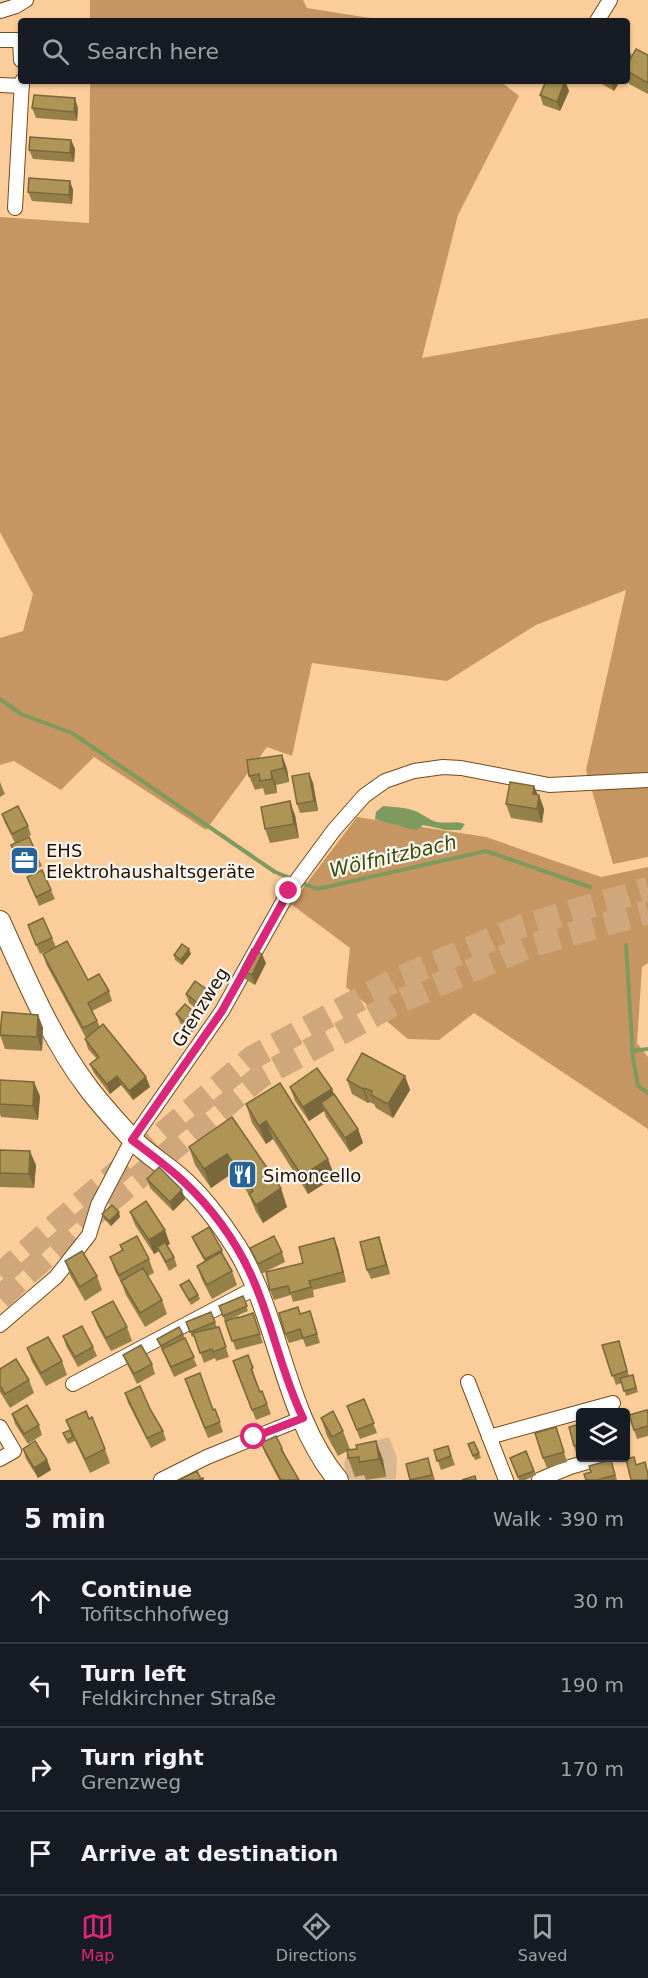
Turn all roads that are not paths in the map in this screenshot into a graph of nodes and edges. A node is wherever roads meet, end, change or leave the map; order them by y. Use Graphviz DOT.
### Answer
graph roads {
  1 [pos="26,0"];
  2 [pos="610,0"];
  3 [pos="0,11"];
  4 [pos="599,18"];
  5 [pos="0,40"];
  6 [pos="18,40"];
  7 [pos="18,84"];
  8 [pos="22,84"];
  9 [pos="0,86"];
  10 [pos="15,208"];
  11 [pos="648,780"];
  12 [pos="0,921"];
  13 [pos="132,1140"];
  14 [pos="256,1287"];
  15 [pos="0,1325"];
  16 [pos="468,1382"];
  17 [pos="73,1384"];
  18 [pos="613,1403"];
  19 [pos="303,1418"];
  20 [pos="0,1427"];
  21 [pos="489,1437"];
  22 [pos="0,1459"];
  23 [pos="587,1462"];
  24 [pos="161,1480"];
  25 [pos="338,1480"];
  26 [pos="506,1480"];
  27 [pos="539,1480"];
  1 -- 3 [label="street"];
  2 -- 4 [label="street"];
  5 -- 6 [label="street"];
  7 -- 9 [label="street"];
  8 -- 10 [label="street"];
  11 -- 13 [label="street, Grenzweg"];
  12 -- 13 [label="street"];
  13 -- 14 [label="street"];
  13 -- 15 [label="street, Grenzweg"];
  14 -- 17 [label="street"];
  14 -- 19 [label="street"];
  16 -- 21 [label="street"];
  18 -- 21 [label="street"];
  19 -- 24 [label="street"];
  19 -- 25 [label="street"];
  20 -- 22 [label="street"];
  21 -- 26 [label="street"];
  23 -- 27 [label="street"];
}
